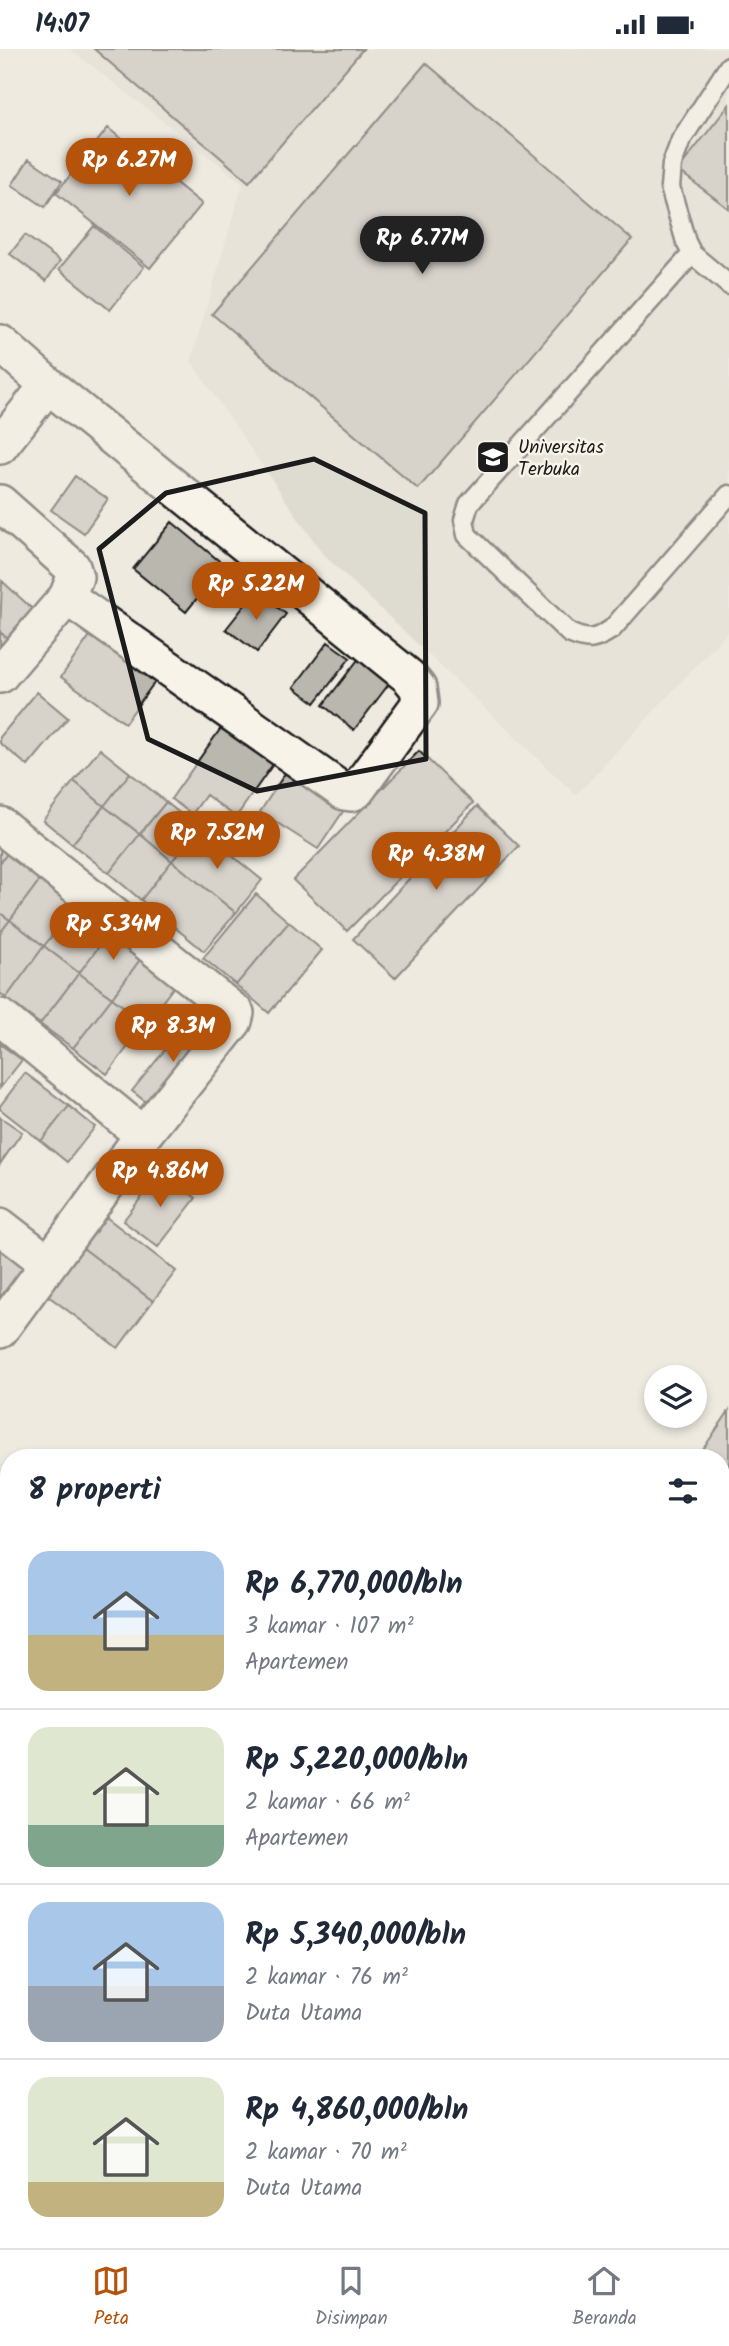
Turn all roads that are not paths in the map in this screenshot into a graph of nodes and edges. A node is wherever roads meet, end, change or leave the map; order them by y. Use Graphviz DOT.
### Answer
graph roads {
  1 [pos="729,66"];
  2 [pos="692,254"];
  3 [pos="729,285"];
  4 [pos="0,343"];
  5 [pos="48,385"];
  6 [pos="0,446"];
  7 [pos="729,495"];
  8 [pos="0,503"];
  9 [pos="67,597"];
  10 [pos="0,675"];
  11 [pos="0,825"];
  12 [pos="0,1017"];
  13 [pos="143,1135"];
  14 [pos="0,1226"];
  15 [pos="48,1263"];
  16 [pos="0,1330"];
  1 -- 2 [label="lane"];
  2 -- 3 [label="lane"];
  2 -- 7 [label="lane"];
  4 -- 5 [label="street"];
  5 -- 6 [label="street"];
  5 -- 9 [label="street"];
  8 -- 9 [label="street"];
  9 -- 10 [label="street"];
  11 -- 13 [label="street"];
  12 -- 13 [label="street"];
  13 -- 15 [label="street"];
  14 -- 15 [label="street"];
  15 -- 16 [label="street"];
}
